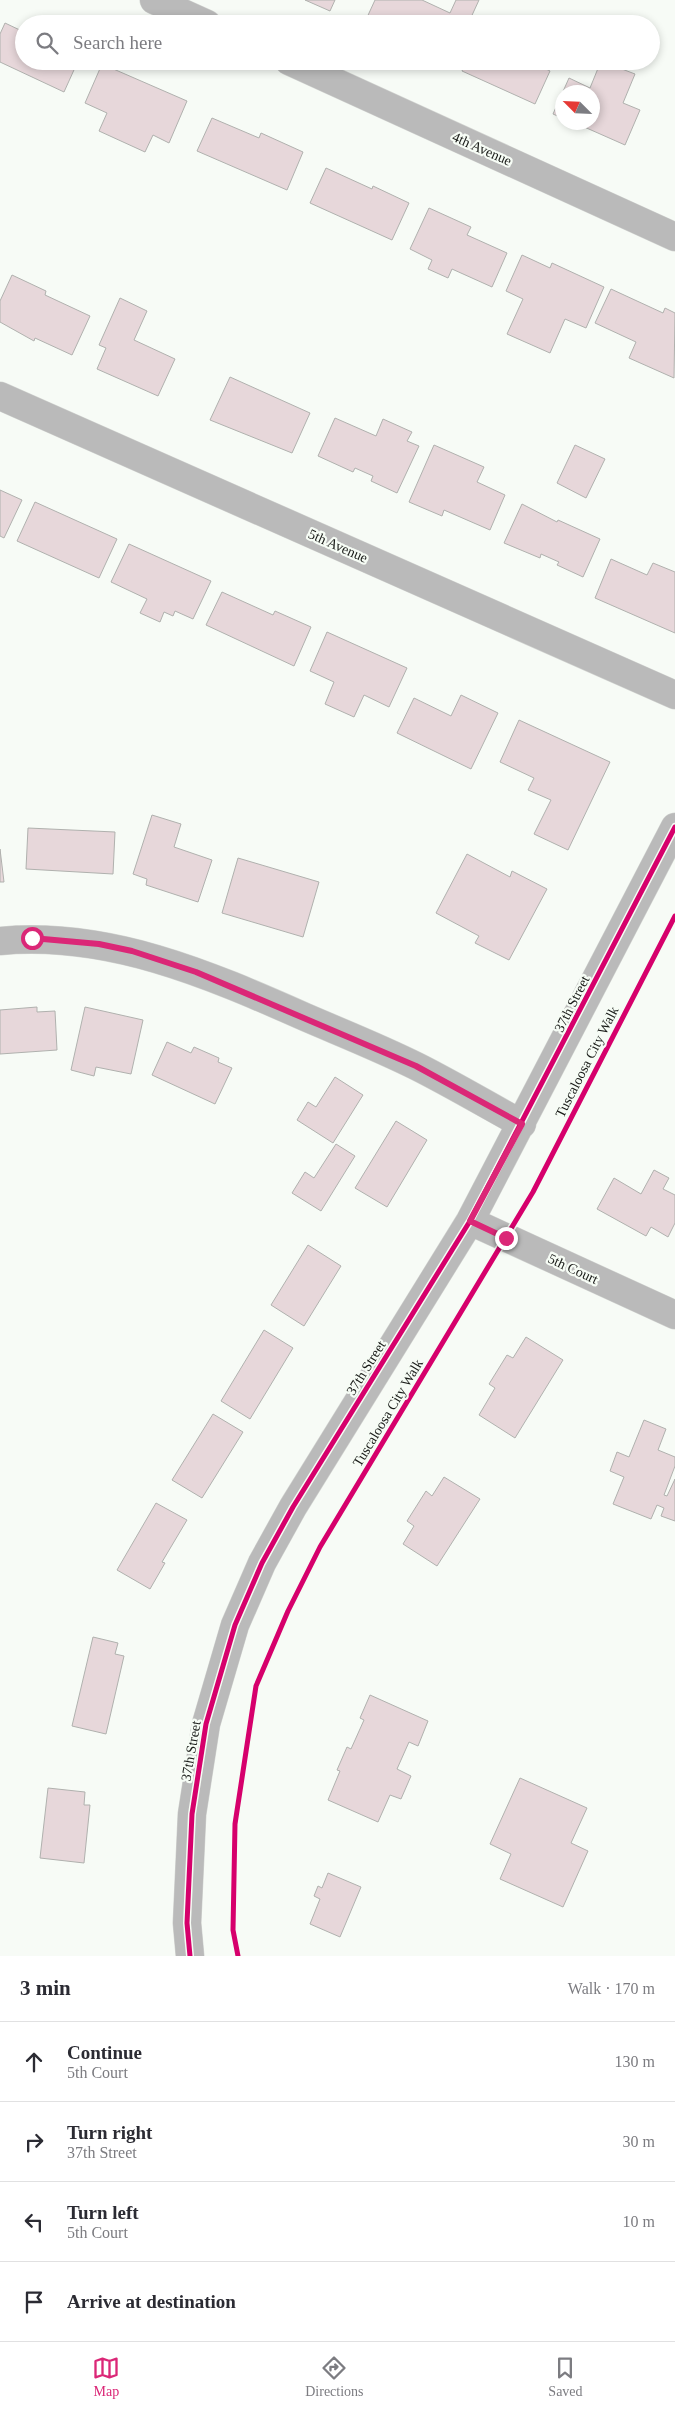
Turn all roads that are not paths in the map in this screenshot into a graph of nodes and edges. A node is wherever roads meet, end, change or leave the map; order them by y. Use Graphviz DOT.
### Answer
graph roads {
  1 [pos="154,0"];
  2 [pos="186,15"];
  3 [pos="309,70"];
  4 [pos="675,237"];
  5 [pos="0,396"];
  6 [pos="675,695"];
  7 [pos="675,827"];
  8 [pos="0,940"];
  9 [pos="522,1124"];
  10 [pos="470,1221"];
  11 [pos="675,1315"];
  12 [pos="190,1956"];
  1 -- 2 [label="street"];
  3 -- 4 [label="street, 4th Avenue"];
  5 -- 6 [label="street, 5th Avenue"];
  7 -- 9 [label="street, 37th Street"];
  8 -- 9 [label="street"];
  9 -- 10 [label="street, 37th Street"];
  10 -- 11 [label="street, 5th Court"];
  10 -- 12 [label="street, 37th Street"];
}
